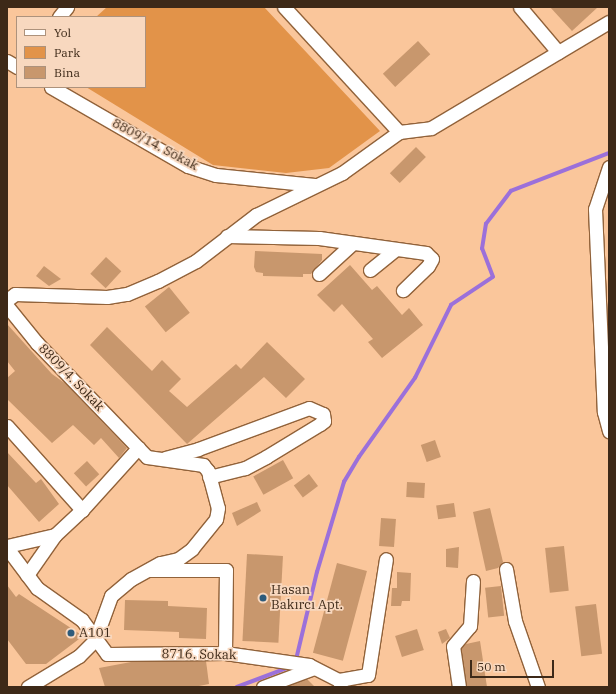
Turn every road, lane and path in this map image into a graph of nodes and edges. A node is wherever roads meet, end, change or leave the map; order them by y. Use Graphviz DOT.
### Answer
graph roads {
  1 [pos="67,7"];
  2 [pos="284,7"];
  3 [pos="520,7"];
  4 [pos="60,16"];
  5 [pos="609,22"];
  6 [pos="558,52"];
  7 [pos="7,61"];
  8 [pos="16,66"];
  9 [pos="53,88"];
  10 [pos="399,132"];
  11 [pos="609,167"];
  12 [pos="314,185"];
  13 [pos="227,236"];
  14 [pos="353,243"];
  15 [pos="396,249"];
  16 [pos="370,270"];
  17 [pos="319,274"];
  18 [pos="403,290"];
  19 [pos="7,300"];
  20 [pos="7,306"];
  21 [pos="7,426"];
  22 [pos="609,431"];
  23 [pos="138,448"];
  24 [pos="158,460"];
  25 [pos="209,477"];
  26 [pos="82,510"];
  27 [pos="55,535"];
  28 [pos="7,547"];
  29 [pos="386,559"];
  30 [pos="506,569"];
  31 [pos="146,570"];
  32 [pos="27,575"];
  33 [pos="473,580"];
  34 [pos="95,640"];
  35 [pos="225,653"];
  36 [pos="312,666"];
  37 [pos="340,683"];
  38 [pos="28,687"];
  39 [pos="262,687"];
  40 [pos="459,687"];
  41 [pos="538,687"];
  1 -- 4 [label="street"];
  2 -- 10 [label="street"];
  3 -- 6 [label="street"];
  5 -- 6 [label="street"];
  6 -- 10 [label="street"];
  7 -- 8 [label="street"];
  9 -- 12 [label="street, 8809/14. Sokak"];
  10 -- 12 [label="street"];
  11 -- 22 [label="street"];
  12 -- 13 [label="street"];
  13 -- 14 [label="street"];
  13 -- 19 [label="street"];
  14 -- 15 [label="street"];
  14 -- 17 [label="street"];
  15 -- 16 [label="street"];
  15 -- 18 [label="street"];
  20 -- 23 [label="street, 8809/4. Sokak"];
  21 -- 26 [label="street"];
  23 -- 24 [label="street, 8809/4. Sokak"];
  23 -- 26 [label="street"];
  24 -- 25 [label="street"];
  24 -- 25 [label="street"];
  25 -- 31 [label="street"];
  26 -- 27 [label="street"];
  27 -- 28 [label="street"];
  27 -- 32 [label="street"];
  28 -- 32 [label="street, 8716. Sokak"];
  29 -- 37 [label="street"];
  30 -- 41 [label="street"];
  31 -- 34 [label="street"];
  31 -- 35 [label="street"];
  32 -- 34 [label="street, 8716. Sokak"];
  33 -- 40 [label="street"];
  34 -- 35 [label="street, 8716. Sokak"];
  34 -- 38 [label="street"];
  35 -- 36 [label="street, 8716. Sokak"];
  36 -- 37 [label="street, 8716. Sokak"];
  36 -- 39 [label="street"];
}
